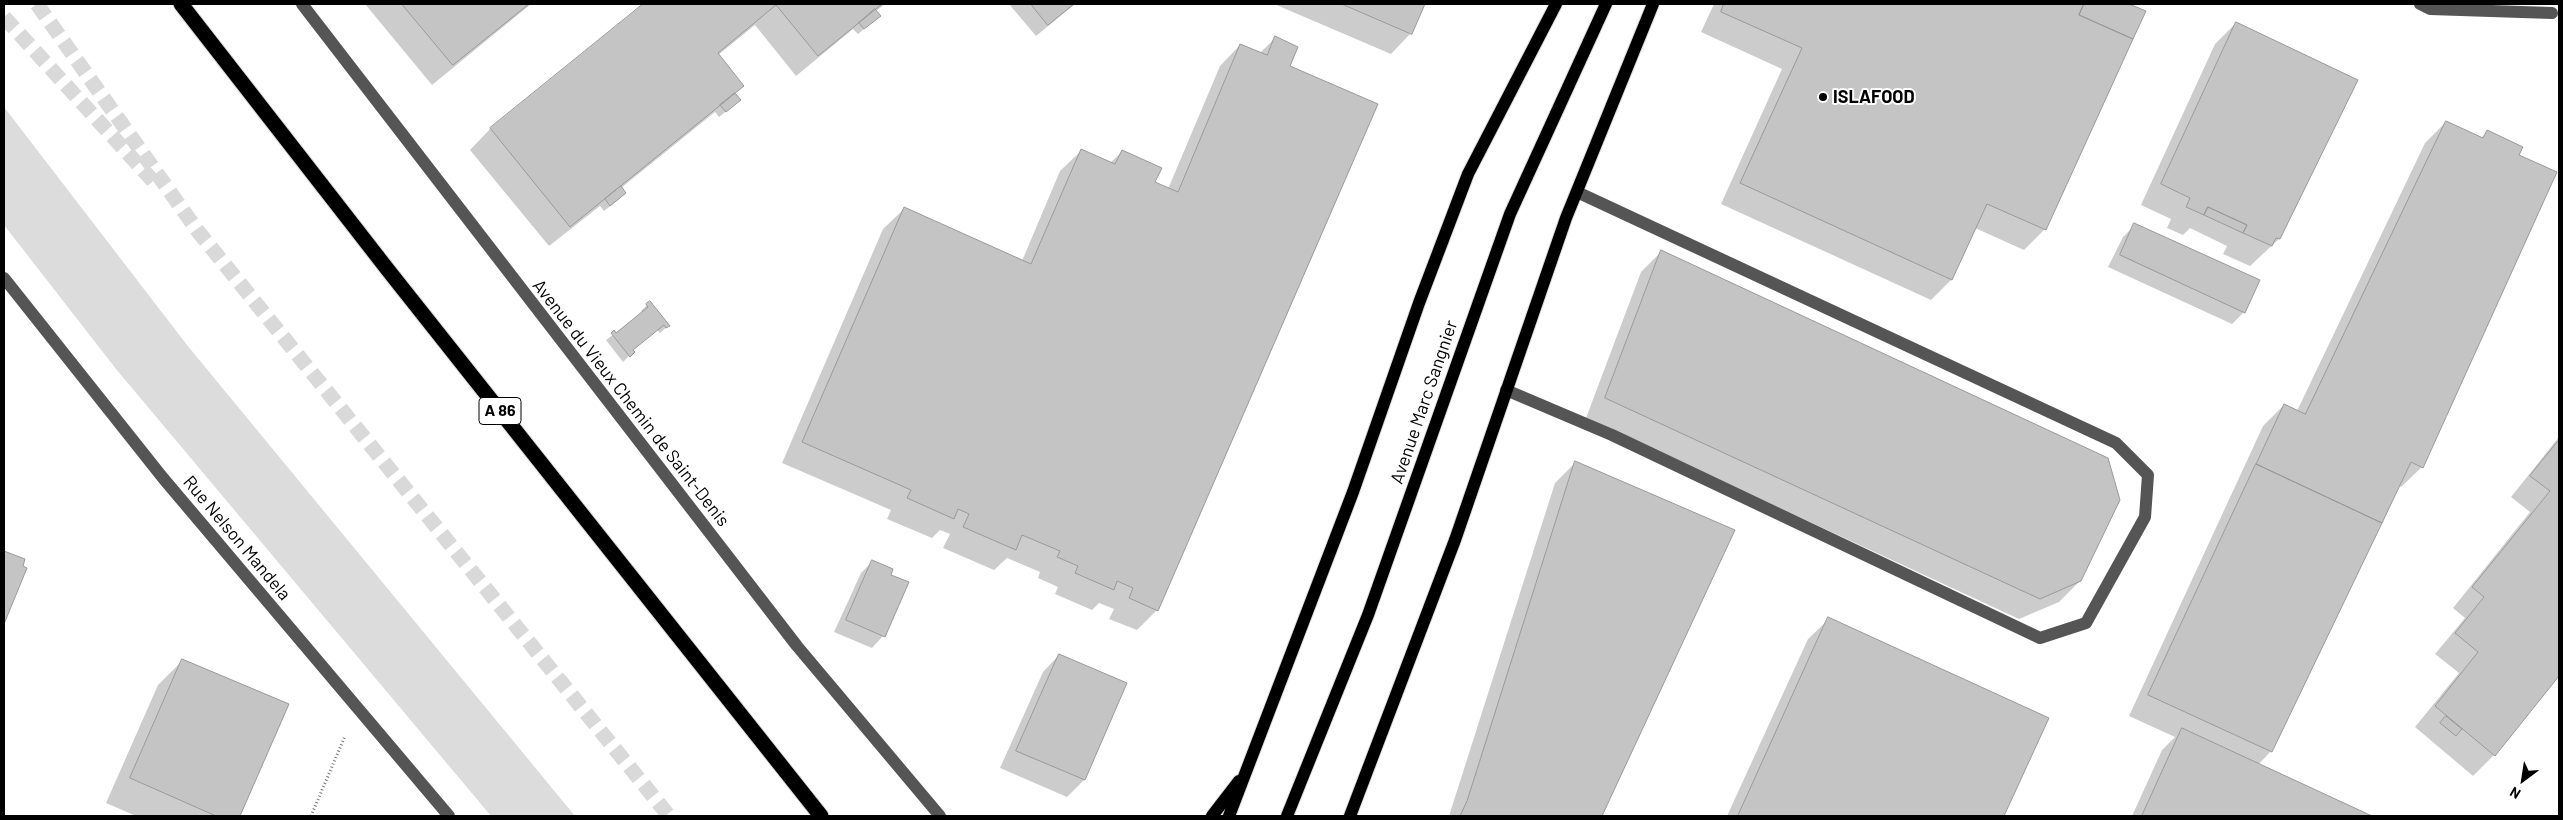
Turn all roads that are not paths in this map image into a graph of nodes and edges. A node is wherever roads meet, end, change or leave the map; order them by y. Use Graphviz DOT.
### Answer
graph roads {
  1 [pos="180,4"];
  2 [pos="302,4"];
  3 [pos="1556,4"];
  4 [pos="1606,4"];
  5 [pos="1653,4"];
  6 [pos="2420,4"];
  7 [pos="2552,13"];
  8 [pos="1577,192"];
  9 [pos="4,278"];
  10 [pos="1506,390"];
  11 [pos="1250,767"];
  12 [pos="1352,813"];
  13 [pos="449,816"];
  14 [pos="822,816"];
  15 [pos="940,816"];
  16 [pos="1212,816"];
  17 [pos="1229,816"];
  18 [pos="1287,816"];
  1 -- 14 [label="highway, A 86"];
  2 -- 15 [label="street, Avenue du Vieux Chemin de Saint-Denis"];
  3 -- 11 [label="main road"];
  4 -- 18 [label="main road, Avenue Marc Sangnier"];
  5 -- 8 [label="main road"];
  6 -- 7 [label="street"];
  8 -- 10 [label="main road"];
  8 -- 10 [label="street"];
  9 -- 13 [label="street, Rue Nelson Mandela"];
  10 -- 12 [label="main road"];
  11 -- 16 [label="main road"];
  11 -- 17 [label="main road"];
}
